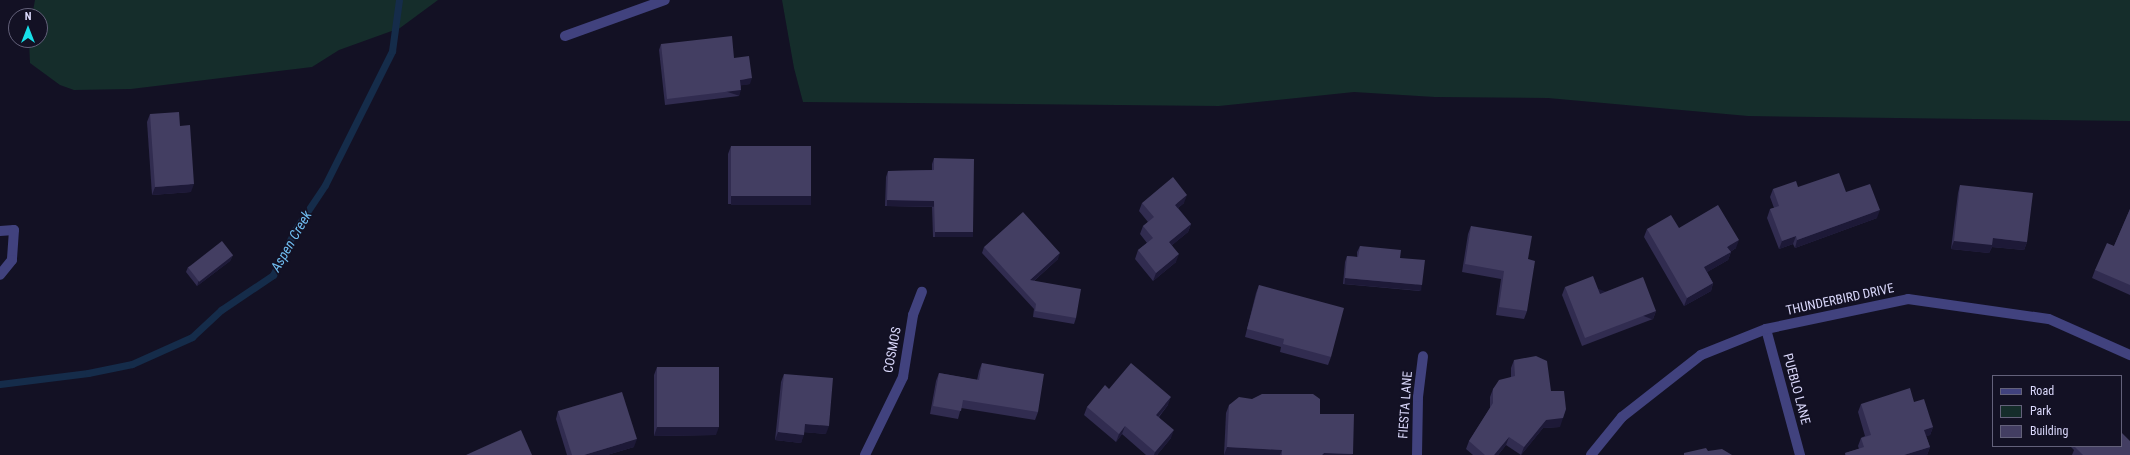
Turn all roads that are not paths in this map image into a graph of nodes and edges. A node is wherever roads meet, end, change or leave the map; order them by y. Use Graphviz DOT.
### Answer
graph roads {
  1 [pos="664,0"];
  2 [pos="565,36"];
  3 [pos="0,231"];
  4 [pos="0,276"];
  5 [pos="922,292"];
  6 [pos="1766,329"];
  7 [pos="2130,355"];
  8 [pos="1423,356"];
  9 [pos="865,455"];
  10 [pos="1417,455"];
  11 [pos="1591,455"];
  12 [pos="1800,455"];
  1 -- 2 [label="street"];
  3 -- 4 [label="street"];
  5 -- 9 [label="street, COSMOS"];
  6 -- 7 [label="street, THUNDERBIRD DRIVE"];
  6 -- 11 [label="street, THUNDERBIRD DRIVE"];
  6 -- 12 [label="street, PUEBLO LANE"];
  8 -- 10 [label="street, FIESTA LANE"];
}
